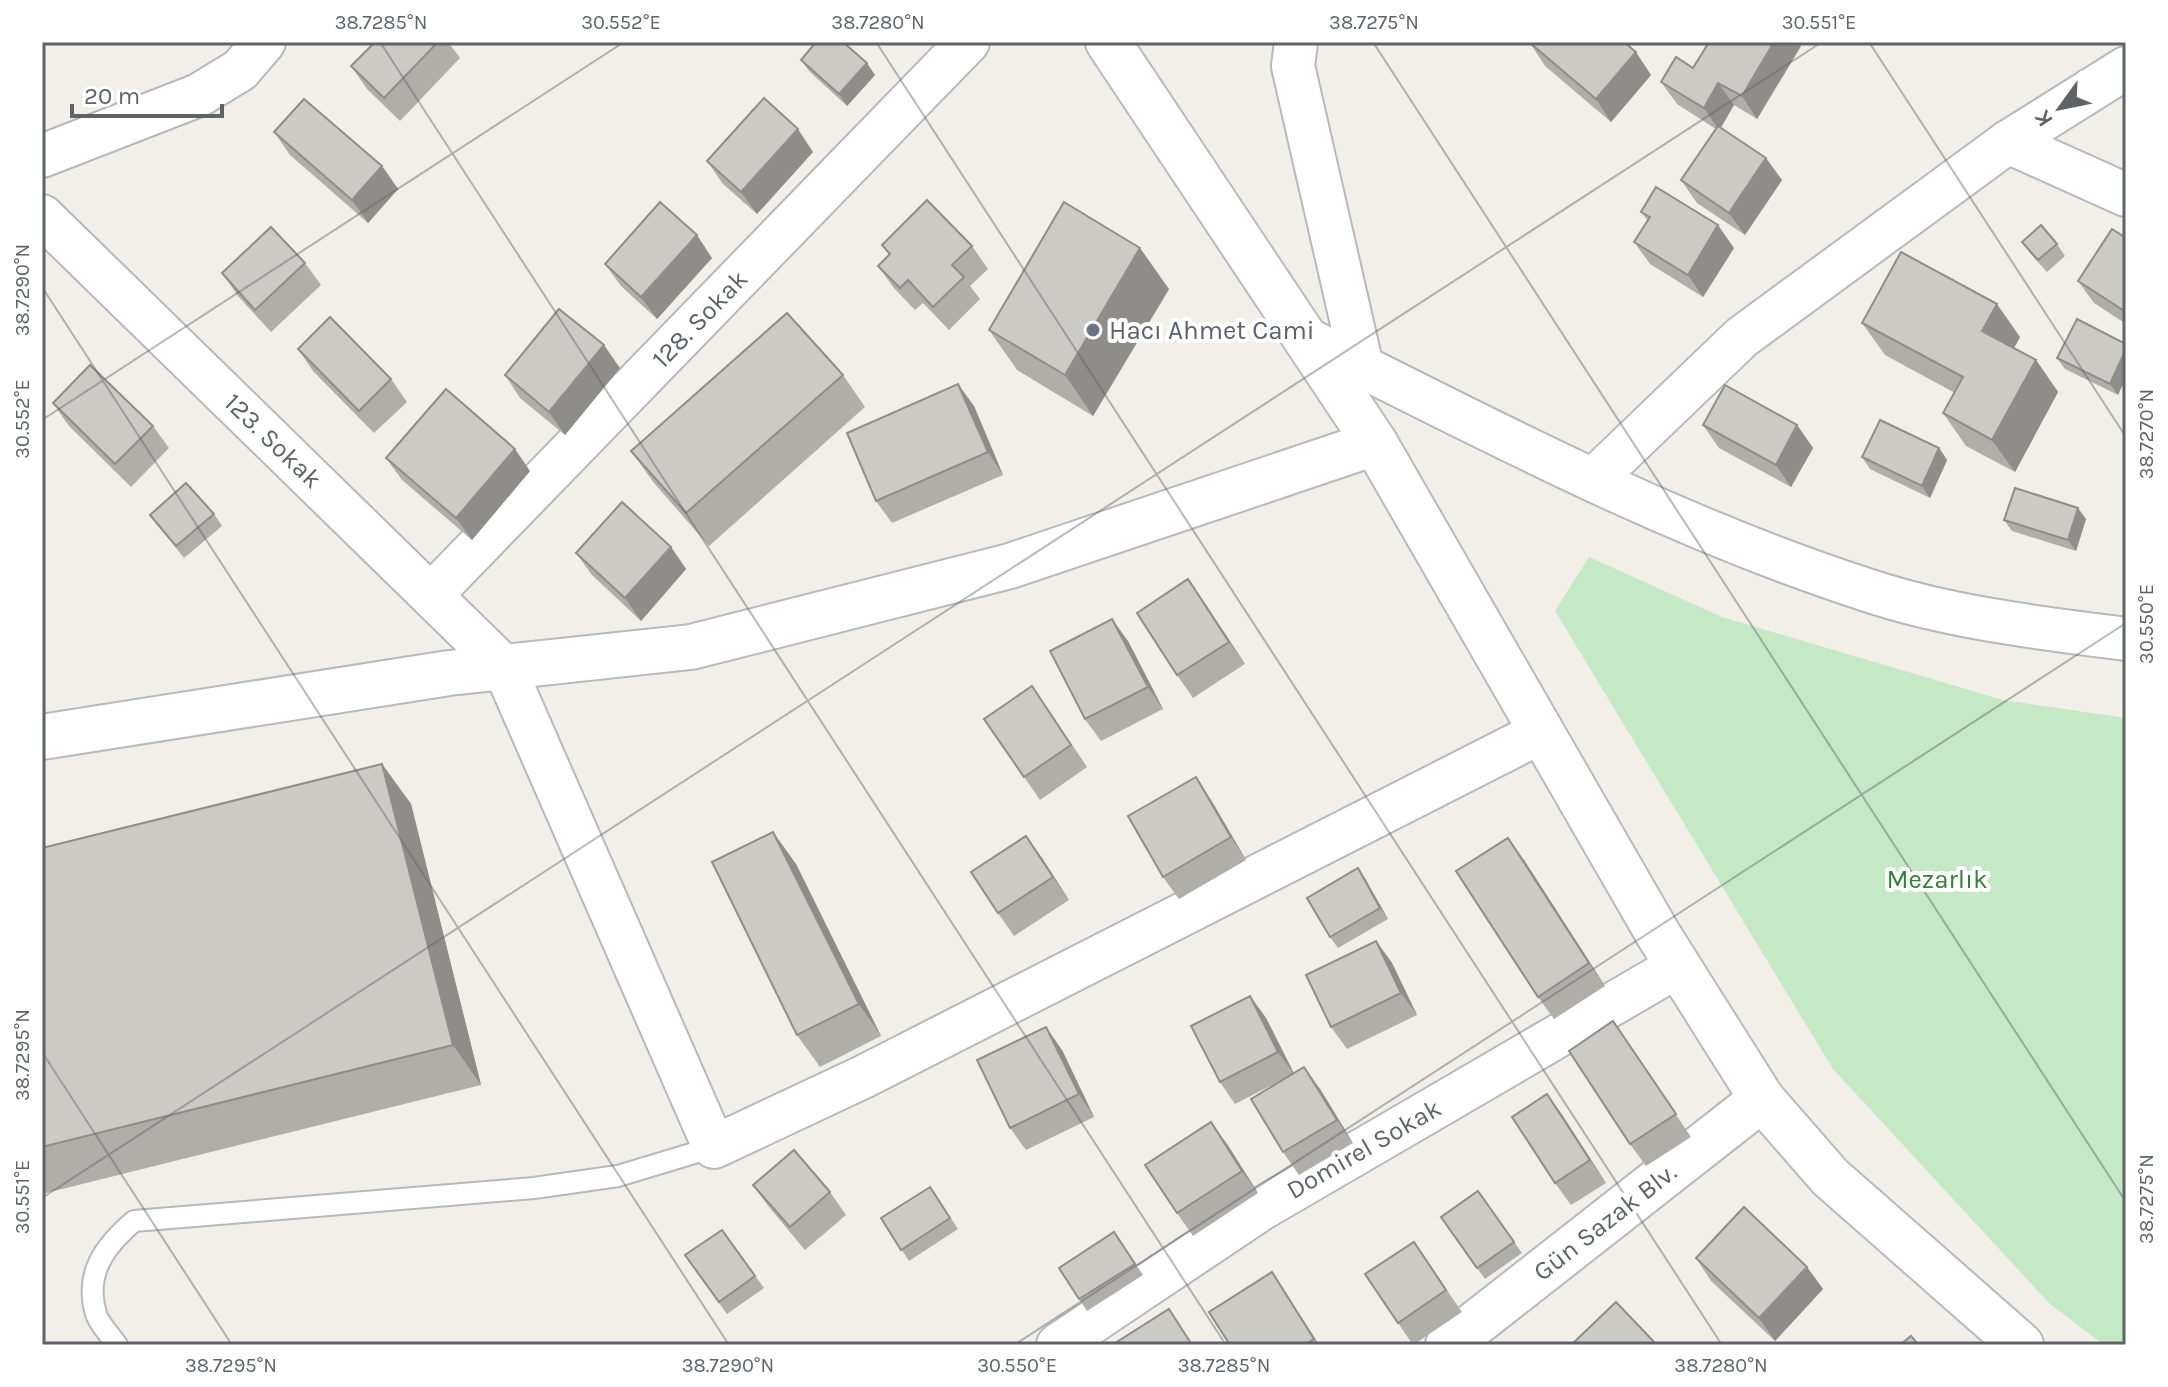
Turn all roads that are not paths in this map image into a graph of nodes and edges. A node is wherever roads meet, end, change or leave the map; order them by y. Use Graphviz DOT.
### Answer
graph roads {
  1 [pos="264,42"];
  2 [pos="968,42"];
  3 [pos="1108,42"];
  4 [pos="1296,42"];
  5 [pos="2126,68"];
  6 [pos="2008,142"];
  7 [pos="42,156"];
  8 [pos="2126,195"];
  9 [pos="42,216"];
  10 [pos="1307,339"];
  11 [pos="1362,367"];
  12 [pos="1375,443"];
  13 [pos="1593,480"];
  14 [pos="431,595"];
  15 [pos="2126,639"];
  16 [pos="504,667"];
  17 [pos="1539,733"];
  18 [pos="42,737"];
  19 [pos="1678,966"];
  20 [pos="1762,1099"];
  21 [pos="714,1147"];
  22 [pos="117,1345"];
  23 [pos="1058,1345"];
  24 [pos="1448,1345"];
  25 [pos="2021,1345"];
  1 -- 7 [label="street"];
  2 -- 14 [label="street, 128. Sokak"];
  3 -- 10 [label="main road"];
  4 -- 11 [label="street"];
  5 -- 6 [label="street"];
  6 -- 8 [label="street"];
  6 -- 13 [label="street"];
  9 -- 14 [label="street, 123. Sokak"];
  10 -- 11 [label="street"];
  10 -- 12 [label="main road"];
  11 -- 13 [label="street"];
  12 -- 16 [label="main road"];
  12 -- 17 [label="main road"];
  13 -- 15 [label="street"];
  14 -- 16 [label="street, 123. Sokak"];
  16 -- 18 [label="main road"];
  16 -- 21 [label="street"];
  17 -- 19 [label="main road"];
  17 -- 21 [label="street"];
  19 -- 20 [label="main road"];
  19 -- 23 [label="street, Domirel Sokak"];
  20 -- 24 [label="main road, Gün Sazak Blv."];
  20 -- 25 [label="main road"];
  21 -- 22 [label="lane"];
}
